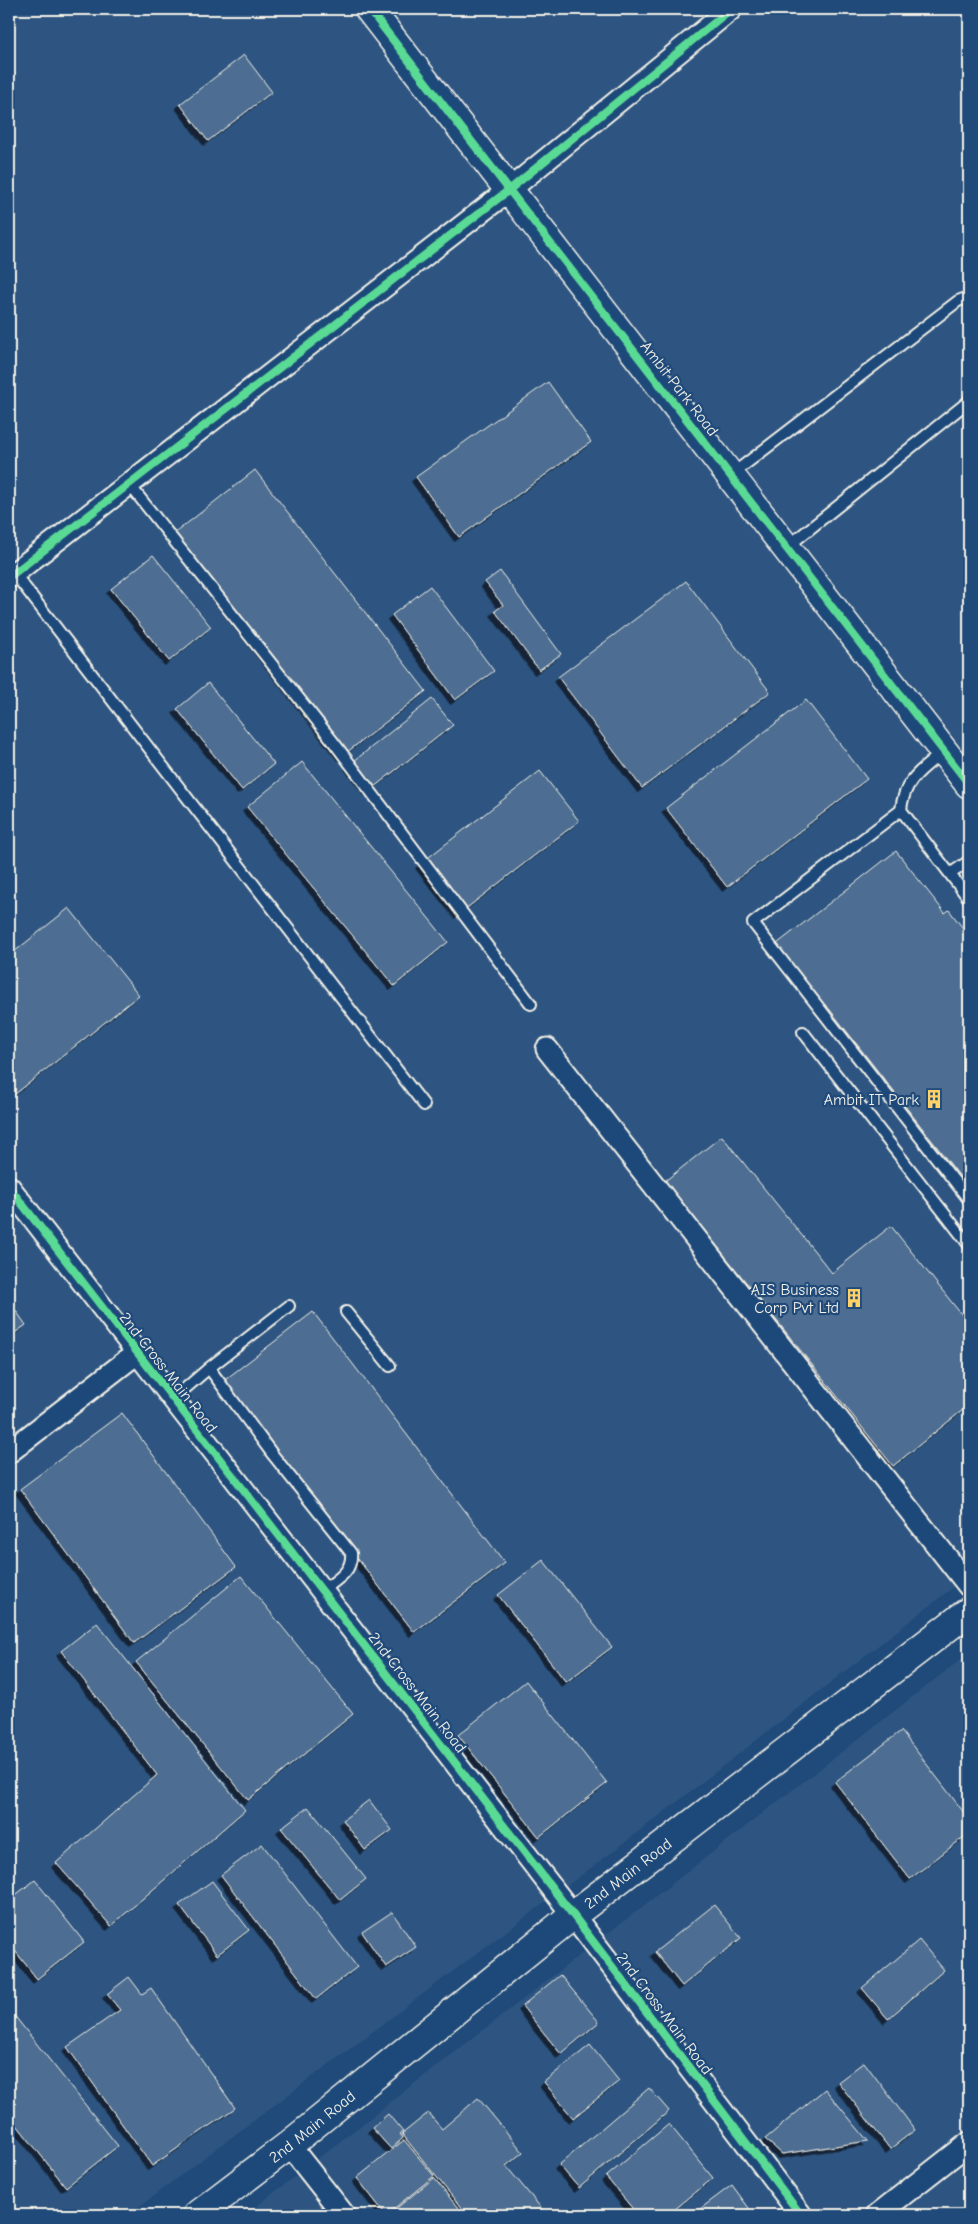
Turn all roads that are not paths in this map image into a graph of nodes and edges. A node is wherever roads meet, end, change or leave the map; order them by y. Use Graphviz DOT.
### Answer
graph roads {
  1 [pos="369,9"];
  2 [pos="731,9"];
  3 [pos="509,190"];
  4 [pos="969,300"];
  5 [pos="969,401"];
  6 [pos="731,476"];
  7 [pos="130,484"];
  8 [pos="786,548"];
  9 [pos="11,575"];
  10 [pos="944,751"];
  11 [pos="969,784"];
  12 [pos="901,810"];
  13 [pos="969,861"];
  14 [pos="950,874"];
  15 [pos="965,884"];
  16 [pos="969,899"];
  17 [pos="531,1004"];
  18 [pos="803,1032"];
  19 [pos="546,1049"];
  20 [pos="424,1105"];
  21 [pos="9,1188"];
  22 [pos="969,1200"];
  23 [pos="969,1245"];
  24 [pos="289,1306"];
  25 [pos="346,1312"];
  26 [pos="137,1353"];
  27 [pos="390,1366"];
  28 [pos="209,1368"];
  29 [pos="173,1399"];
  30 [pos="9,1452"];
  31 [pos="969,1586"];
  32 [pos="322,1591"];
  33 [pos="969,1612"];
  34 [pos="573,1915"];
  35 [pos="969,2144"];
  36 [pos="289,2145"];
  37 [pos="197,2215"];
  38 [pos="344,2215"];
  39 [pos="801,2215"];
  40 [pos="877,2215"];
  1 -- 3 [label="street, Ambit Park Road"];
  2 -- 3 [label="street"];
  3 -- 6 [label="street, Ambit Park Road"];
  3 -- 7 [label="street"];
  4 -- 6 [label="lane"];
  5 -- 8 [label="lane"];
  6 -- 8 [label="street, Ambit Park Road"];
  7 -- 9 [label="street"];
  7 -- 17 [label="lane"];
  8 -- 10 [label="street, Ambit Park Road"];
  9 -- 20 [label="lane"];
  10 -- 11 [label="street, Ambit Park Road"];
  10 -- 12 [label="lane"];
  12 -- 14 [label="lane"];
  12 -- 22 [label="lane"];
  13 -- 14 [label="lane"];
  14 -- 15 [label="lane"];
  15 -- 16 [label="lane"];
  18 -- 23 [label="lane"];
  19 -- 31 [label="street"];
  21 -- 26 [label="street, 2nd Cross Main Road"];
  24 -- 28 [label="lane"];
  25 -- 27 [label="lane"];
  26 -- 29 [label="street, 2nd Cross Main Road"];
  26 -- 30 [label="street"];
  28 -- 29 [label="lane"];
  28 -- 32 [label="lane"];
  29 -- 32 [label="street, 2nd Cross Main Road"];
  32 -- 34 [label="street, 2nd Cross Main Road"];
  33 -- 34 [label="street, 2nd Main Road"];
  34 -- 36 [label="street, 2nd Main Road"];
  34 -- 39 [label="street, 2nd Cross Main Road"];
  35 -- 40 [label="street"];
  36 -- 37 [label="street, 2nd Main Road"];
  36 -- 38 [label="street"];
}
